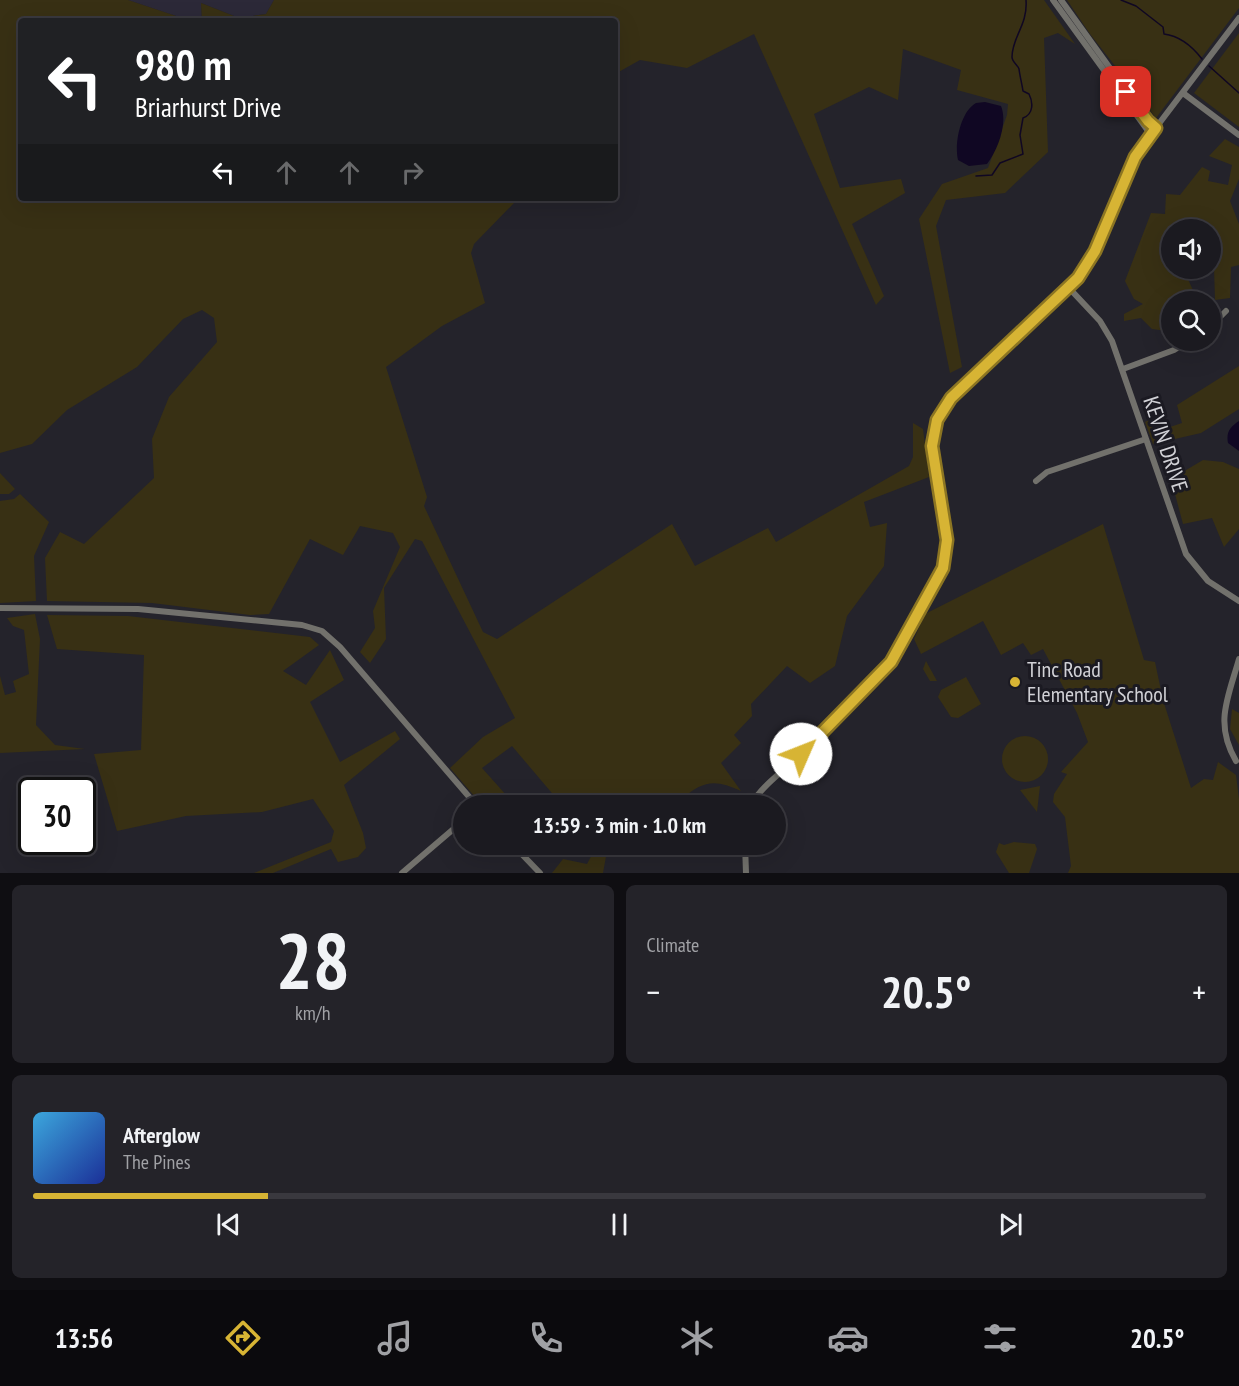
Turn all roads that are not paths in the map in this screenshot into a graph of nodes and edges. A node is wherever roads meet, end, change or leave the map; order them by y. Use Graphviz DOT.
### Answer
graph roads {
  1 [pos="1053,0"];
  2 [pos="1060,0"];
  3 [pos="1239,18"];
  4 [pos="1183,93"];
  5 [pos="1156,128"];
  6 [pos="1151,135"];
  7 [pos="1239,135"];
  8 [pos="1069,288"];
  9 [pos="1226,311"];
  10 [pos="1221,316"];
  11 [pos="1171,351"];
  12 [pos="1123,369"];
  13 [pos="1146,439"];
  14 [pos="1036,481"];
  15 [pos="1239,601"];
  16 [pos="0,608"];
  17 [pos="1239,659"];
  18 [pos="1236,761"];
  19 [pos="468,795"];
  20 [pos="761,795"];
  21 [pos="453,829"];
  22 [pos="523,855"];
  23 [pos="745,855"];
  24 [pos="402,873"];
  25 [pos="540,873"];
  26 [pos="746,873"];
  1 -- 6 [label="street"];
  2 -- 5 [label="street"];
  3 -- 4 [label="street"];
  4 -- 5 [label="street"];
  4 -- 7 [label="street"];
  5 -- 6 [label="street"];
  6 -- 8 [label="street"];
  8 -- 12 [label="street, KEVIN DRIVE"];
  8 -- 20 [label="street"];
  9 -- 10 [label="street"];
  11 -- 12 [label="street"];
  12 -- 13 [label="street, KEVIN DRIVE"];
  13 -- 14 [label="street"];
  13 -- 15 [label="street, KEVIN DRIVE"];
  16 -- 19 [label="street"];
  17 -- 18 [label="street"];
  21 -- 24 [label="street"];
  22 -- 25 [label="street"];
  23 -- 26 [label="street"];
}
